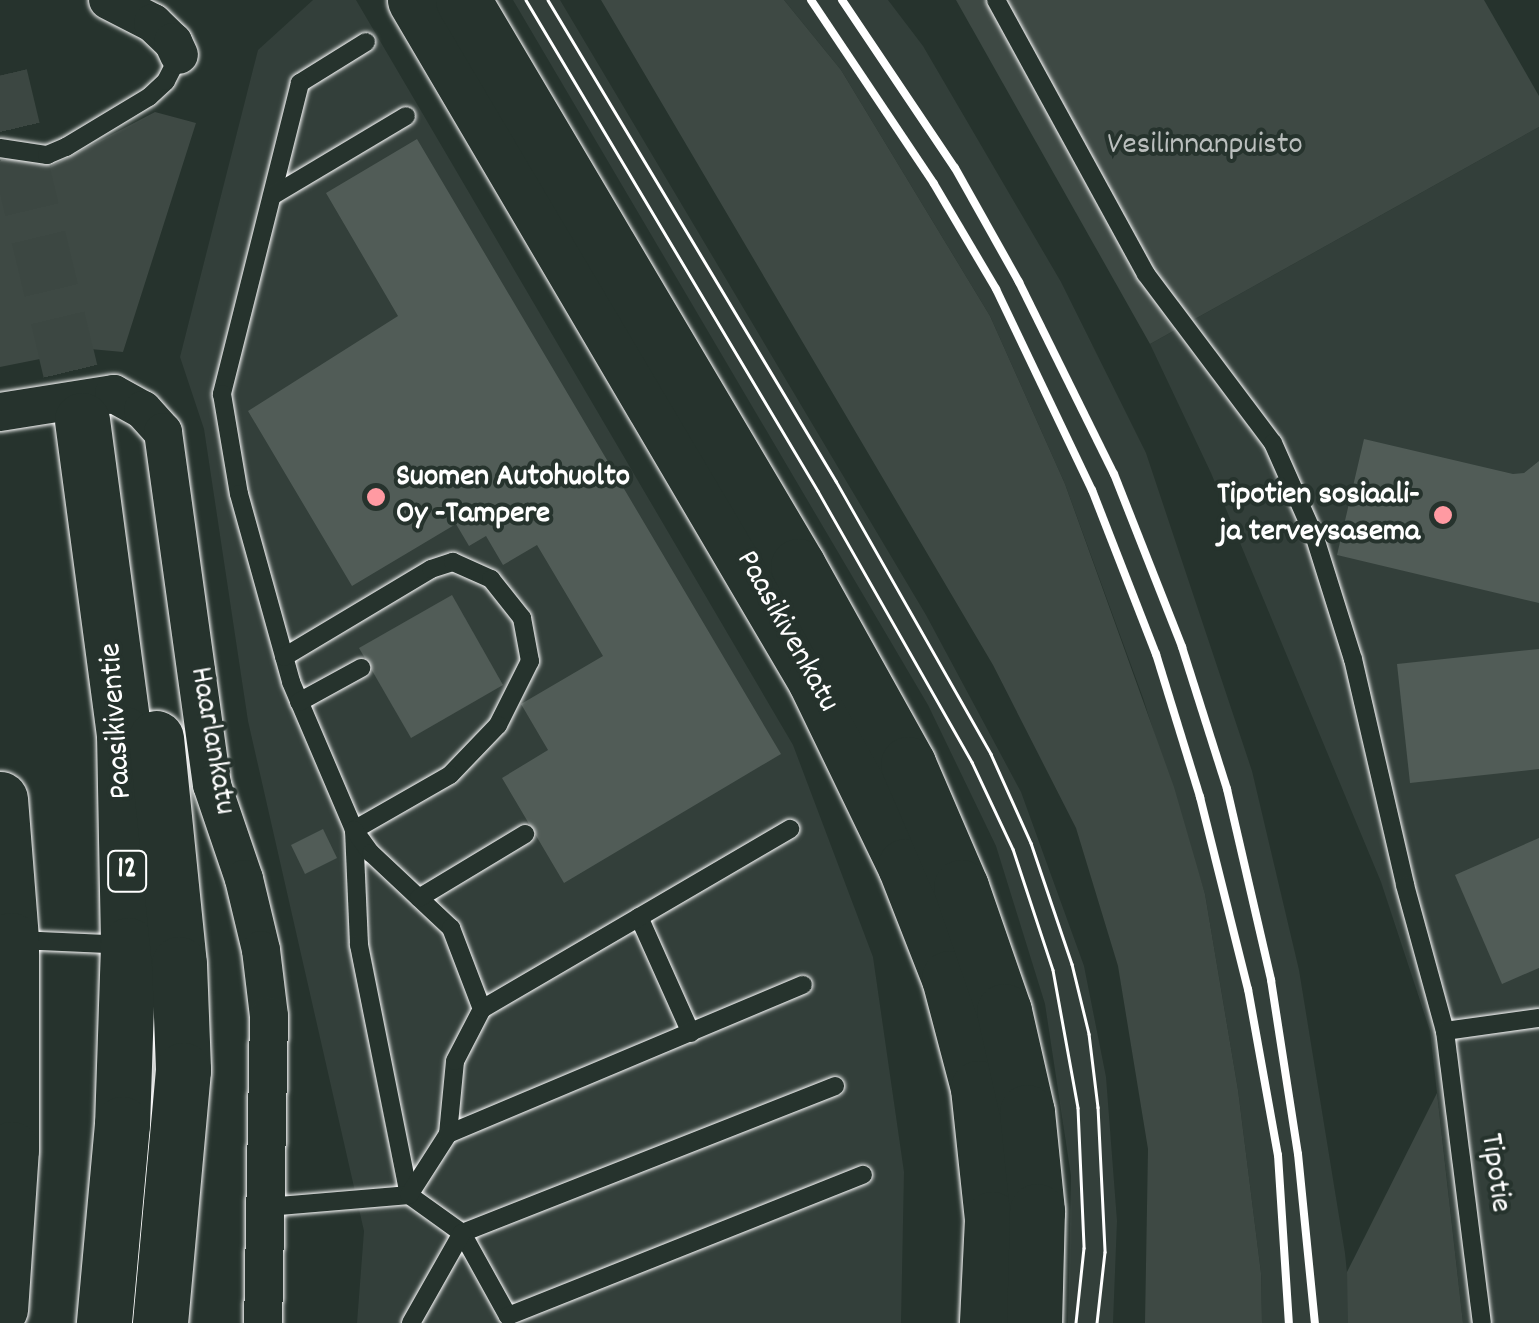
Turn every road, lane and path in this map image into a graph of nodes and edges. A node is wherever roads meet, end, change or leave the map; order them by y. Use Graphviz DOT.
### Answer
graph roads {
  1 [pos="108,0"];
  2 [pos="415,0"];
  3 [pos="462,0"];
  4 [pos="996,0"];
  5 [pos="366,42"];
  6 [pos="179,55"];
  7 [pos="406,116"];
  8 [pos="0,148"];
  9 [pos="272,196"];
  10 [pos="0,412"];
  11 [pos="82,420"];
  12 [pos="100,539"];
  13 [pos="284,656"];
  14 [pos="361,668"];
  15 [pos="299,702"];
  16 [pos="0,799"];
  17 [pos="790,829"];
  18 [pos="354,830"];
  19 [pos="524,834"];
  20 [pos="419,898"];
  21 [pos="639,918"];
  22 [pos="10,940"];
  23 [pos="128,945"];
  24 [pos="803,985"];
  25 [pos="482,1008"];
  26 [pos="1539,1018"];
  27 [pos="1445,1031"];
  28 [pos="691,1033"];
  29 [pos="835,1086"];
  30 [pos="448,1134"];
  31 [pos="863,1175"];
  32 [pos="409,1196"];
  33 [pos="267,1207"];
  34 [pos="462,1234"];
  35 [pos="266,1285"];
  36 [pos="0,1308"];
  37 [pos="104,1323"];
  38 [pos="160,1323"];
  39 [pos="263,1323"];
  40 [pos="275,1323"];
  41 [pos="411,1323"];
  42 [pos="987,1323"];
  43 [pos="1034,1323"];
  44 [pos="1482,1323"];
  1 -- 6 [label="street"];
  2 -- 42 [label="main road, Paasikivenkatu"];
  3 -- 43 [label="main road, Paasikivenkatu"];
  4 -- 27 [label="lane, Tipotie"];
  5 -- 9 [label="lane"];
  6 -- 8 [label="lane"];
  7 -- 9 [label="lane"];
  9 -- 13 [label="lane"];
  10 -- 33 [label="street, Haarlankatu"];
  11 -- 12 [label="main road, Paasikiventie / 12"];
  12 -- 23 [label="main road, Paasikiventie / 12"];
  12 -- 38 [label="main road"];
  13 -- 15 [label="lane"];
  13 -- 18 [label="lane"];
  14 -- 15 [label="lane"];
  15 -- 18 [label="lane"];
  16 -- 22 [label="main road"];
  17 -- 21 [label="lane"];
  18 -- 20 [label="lane"];
  18 -- 32 [label="lane"];
  19 -- 20 [label="lane"];
  20 -- 25 [label="lane"];
  21 -- 25 [label="lane"];
  21 -- 28 [label="lane"];
  22 -- 23 [label="lane"];
  22 -- 36 [label="main road"];
  23 -- 37 [label="main road, Paasikiventie / 12"];
  24 -- 28 [label="lane"];
  25 -- 30 [label="lane"];
  26 -- 27 [label="lane"];
  27 -- 44 [label="lane, Tipotie"];
  28 -- 30 [label="lane"];
  29 -- 34 [label="lane"];
  30 -- 32 [label="lane"];
  31 -- 34 [label="lane"];
  32 -- 33 [label="lane"];
  32 -- 34 [label="lane"];
  33 -- 35 [label="street, Haarlankatu"];
  34 -- 41 [label="lane"];
  35 -- 39 [label="street, Haarlankatu"];
  35 -- 40 [label="street, Haarlankatu"];
}
